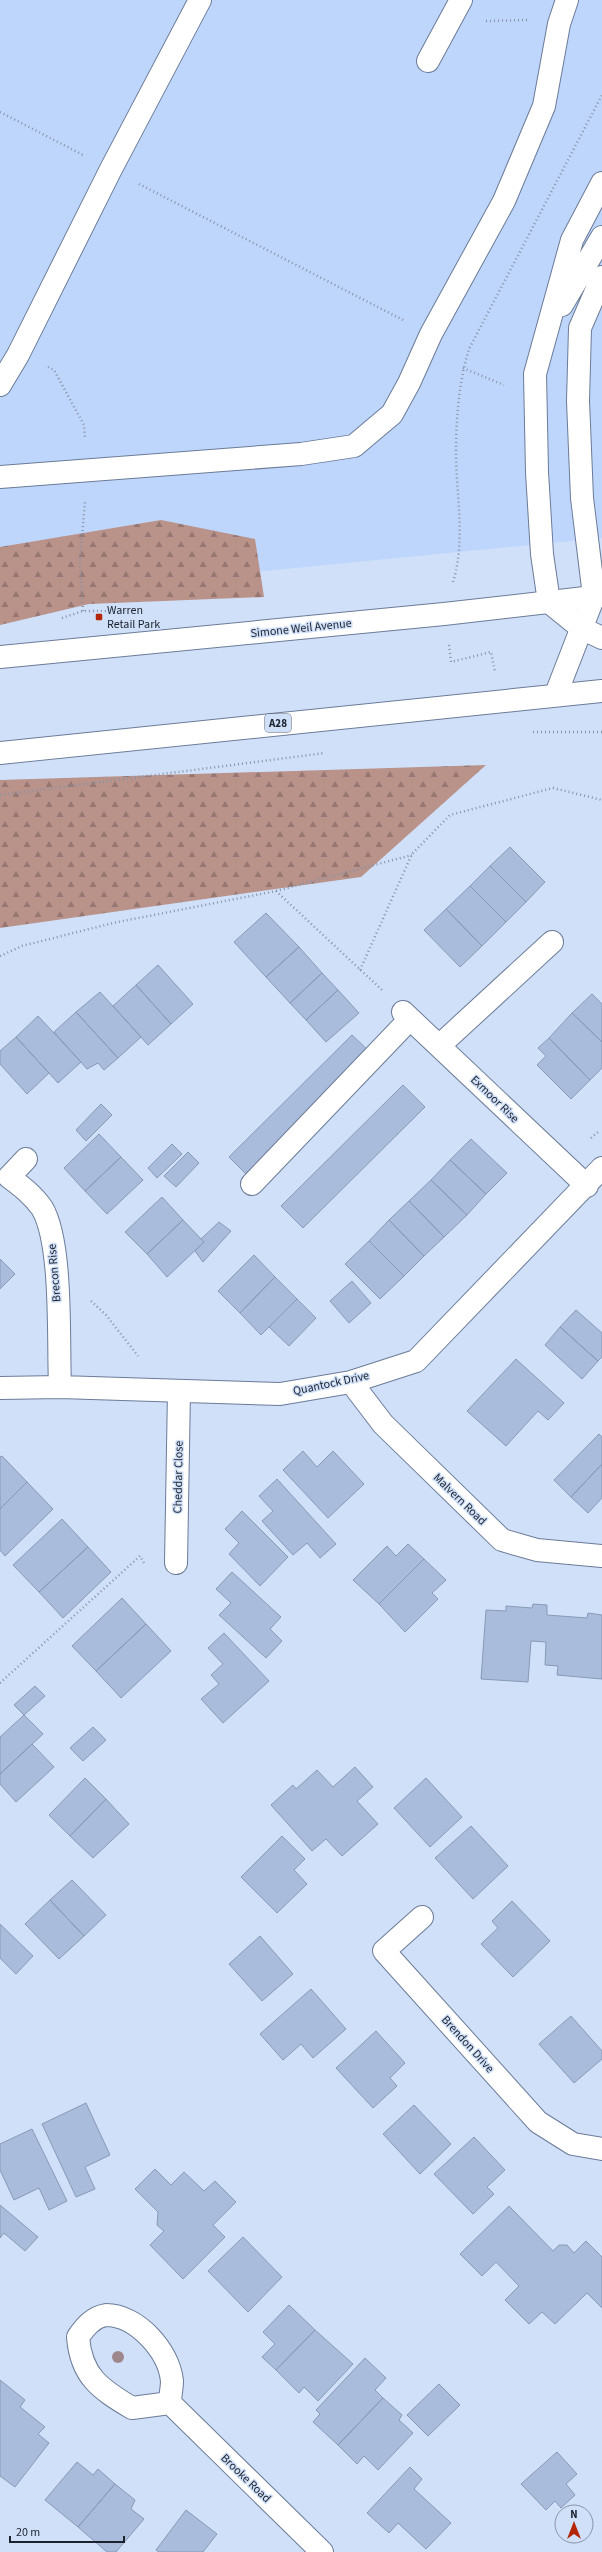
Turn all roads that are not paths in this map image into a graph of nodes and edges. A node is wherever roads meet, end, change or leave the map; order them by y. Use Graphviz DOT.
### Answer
graph roads {
  1 [pos="200,0"];
  2 [pos="567,0"];
  3 [pos="458,6"];
  4 [pos="428,61"];
  5 [pos="602,183"];
  6 [pos="602,237"];
  7 [pos="602,277"];
  8 [pos="550,325"];
  9 [pos="0,385"];
  10 [pos="0,477"];
  11 [pos="598,596"];
  12 [pos="549,602"];
  13 [pos="581,628"];
  14 [pos="602,638"];
  15 [pos="0,657"];
  16 [pos="602,691"];
  17 [pos="556,694"];
  18 [pos="0,752"];
  19 [pos="552,942"];
  20 [pos="440,1046"];
  21 [pos="26,1159"];
  22 [pos="602,1168"];
  23 [pos="4,1180"];
  24 [pos="252,1184"];
  25 [pos="587,1186"];
  26 [pos="351,1382"];
  27 [pos="60,1387"];
  28 [pos="0,1388"];
  29 [pos="179,1391"];
  30 [pos="602,1556"];
  31 [pos="176,1563"];
  32 [pos="422,1917"];
  33 [pos="602,2149"];
  34 [pos="170,2403"];
  35 [pos="322,2552"];
  1 -- 9 [label="main road"];
  2 -- 10 [label="main road"];
  3 -- 4 [label="main road"];
  5 -- 8 [label="main road"];
  6 -- 8 [label="main road"];
  7 -- 11 [label="main road"];
  8 -- 12 [label="main road"];
  11 -- 12 [label="main road, Simone Weil Avenue"];
  11 -- 13 [label="main road"];
  12 -- 13 [label="main road"];
  12 -- 15 [label="main road, Simone Weil Avenue"];
  13 -- 14 [label="main road"];
  13 -- 17 [label="main road"];
  16 -- 17 [label="main road, A28"];
  17 -- 18 [label="main road, A28"];
  19 -- 20 [label="main road"];
  20 -- 24 [label="main road, Exmoor Rise"];
  20 -- 25 [label="main road, Exmoor Rise"];
  21 -- 23 [label="main road, Brecon Rise"];
  22 -- 25 [label="main road, Quantock Drive"];
  23 -- 27 [label="main road, Brecon Rise"];
  25 -- 26 [label="main road, Quantock Drive"];
  26 -- 29 [label="main road, Quantock Drive"];
  26 -- 30 [label="main road, Malvern Road"];
  27 -- 28 [label="main road, Quantock Drive"];
  27 -- 29 [label="main road, Quantock Drive"];
  29 -- 31 [label="main road, Cheddar Close"];
  32 -- 33 [label="main road, Brendon Drive"];
  34 -- 34 [label="main road"];
  34 -- 35 [label="main road, Brooke Road"];
}
